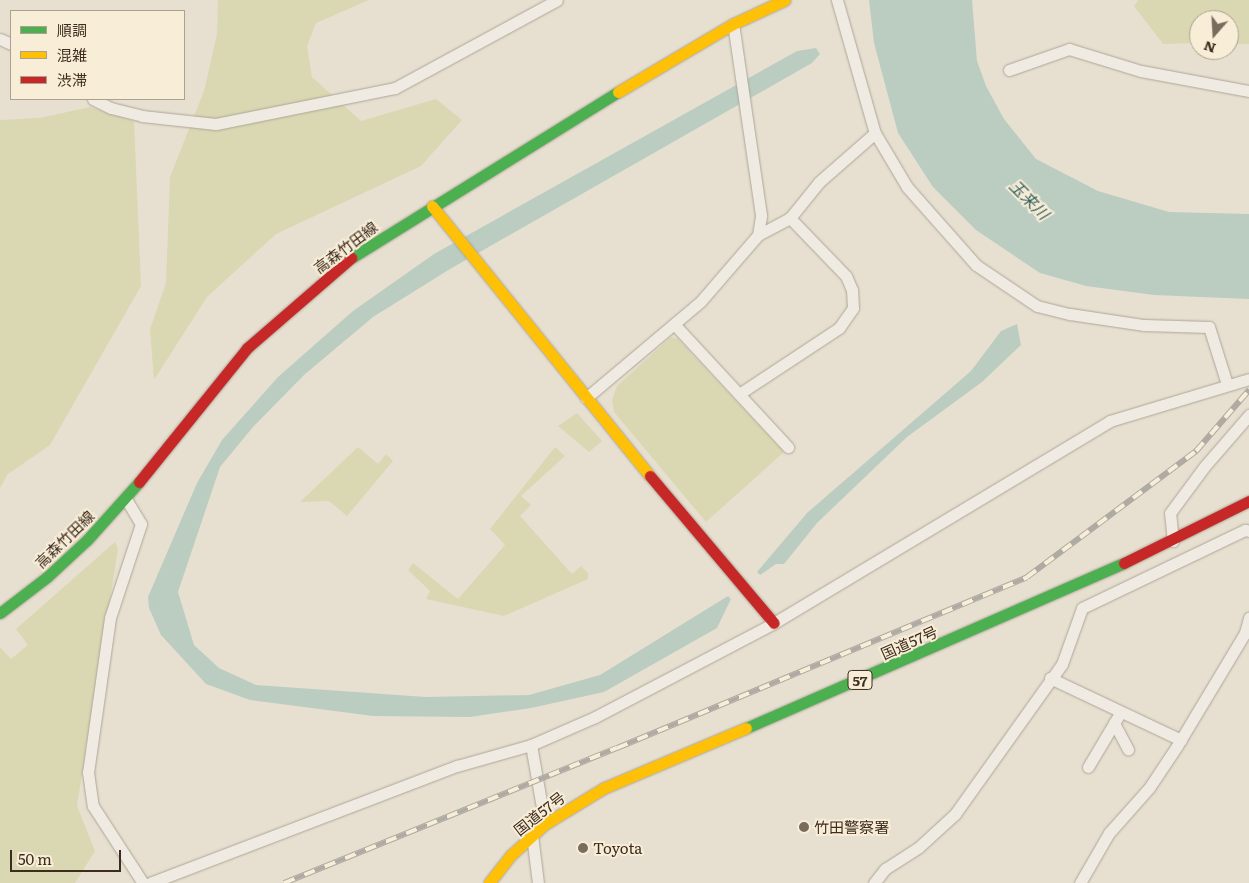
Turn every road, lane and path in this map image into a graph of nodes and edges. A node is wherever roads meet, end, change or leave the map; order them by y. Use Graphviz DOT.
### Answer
graph roads {
  1 [pos="557,0"];
  2 [pos="784,0"];
  3 [pos="838,0"];
  4 [pos="733,24"];
  5 [pos="1009,70"];
  6 [pos="1249,91"];
  7 [pos="95,100"];
  8 [pos="875,133"];
  9 [pos="432,206"];
  10 [pos="790,218"];
  11 [pos="758,235"];
  12 [pos="674,324"];
  13 [pos="1249,379"];
  14 [pos="1227,384"];
  15 [pos="739,394"];
  16 [pos="586,398"];
  17 [pos="1249,415"];
  18 [pos="788,447"];
  19 [pos="126,499"];
  20 [pos="1249,501"];
  21 [pos="1249,531"];
  22 [pos="1173,540"];
  23 [pos="0,613"];
  24 [pos="1249,618"];
  25 [pos="774,623"];
  26 [pos="1050,678"];
  27 [pos="1117,718"];
  28 [pos="1181,740"];
  29 [pos="531,745"];
  30 [pos="1128,749"];
  31 [pos="1088,767"];
  32 [pos="545,824"];
  33 [pos="532,835"];
  34 [pos="143,883"];
  35 [pos="150,883"];
  36 [pos="489,883"];
  37 [pos="538,883"];
  38 [pos="874,883"];
  39 [pos="1080,883"];
  1 -- 7 [label="street"];
  2 -- 4 [label="main road, 高森竹田線"];
  3 -- 8 [label="street"];
  4 -- 9 [label="main road, 高森竹田線"];
  4 -- 11 [label="street"];
  5 -- 6 [label="street"];
  8 -- 10 [label="street"];
  8 -- 14 [label="street"];
  9 -- 16 [label="main road"];
  9 -- 19 [label="main road, 高森竹田線"];
  10 -- 11 [label="street"];
  10 -- 15 [label="street"];
  11 -- 12 [label="street"];
  12 -- 15 [label="street"];
  12 -- 16 [label="street"];
  13 -- 14 [label="street"];
  14 -- 25 [label="street"];
  15 -- 18 [label="street"];
  16 -- 25 [label="main road"];
  17 -- 22 [label="street"];
  19 -- 23 [label="main road, 高森竹田線"];
  19 -- 34 [label="street"];
  20 -- 22 [label="main road, 国道57号 / 57"];
  21 -- 26 [label="street"];
  22 -- 32 [label="main road, 国道57号 / 57"];
  24 -- 28 [label="street"];
  25 -- 29 [label="street"];
  26 -- 27 [label="street"];
  26 -- 38 [label="street"];
  27 -- 28 [label="street"];
  27 -- 30 [label="street"];
  27 -- 31 [label="street"];
  28 -- 39 [label="street"];
  29 -- 32 [label="street"];
  29 -- 35 [label="street"];
  32 -- 33 [label="main road, 国道57号 / 57"];
  33 -- 36 [label="main road, 国道57号 / 57"];
  33 -- 37 [label="street"];
}
